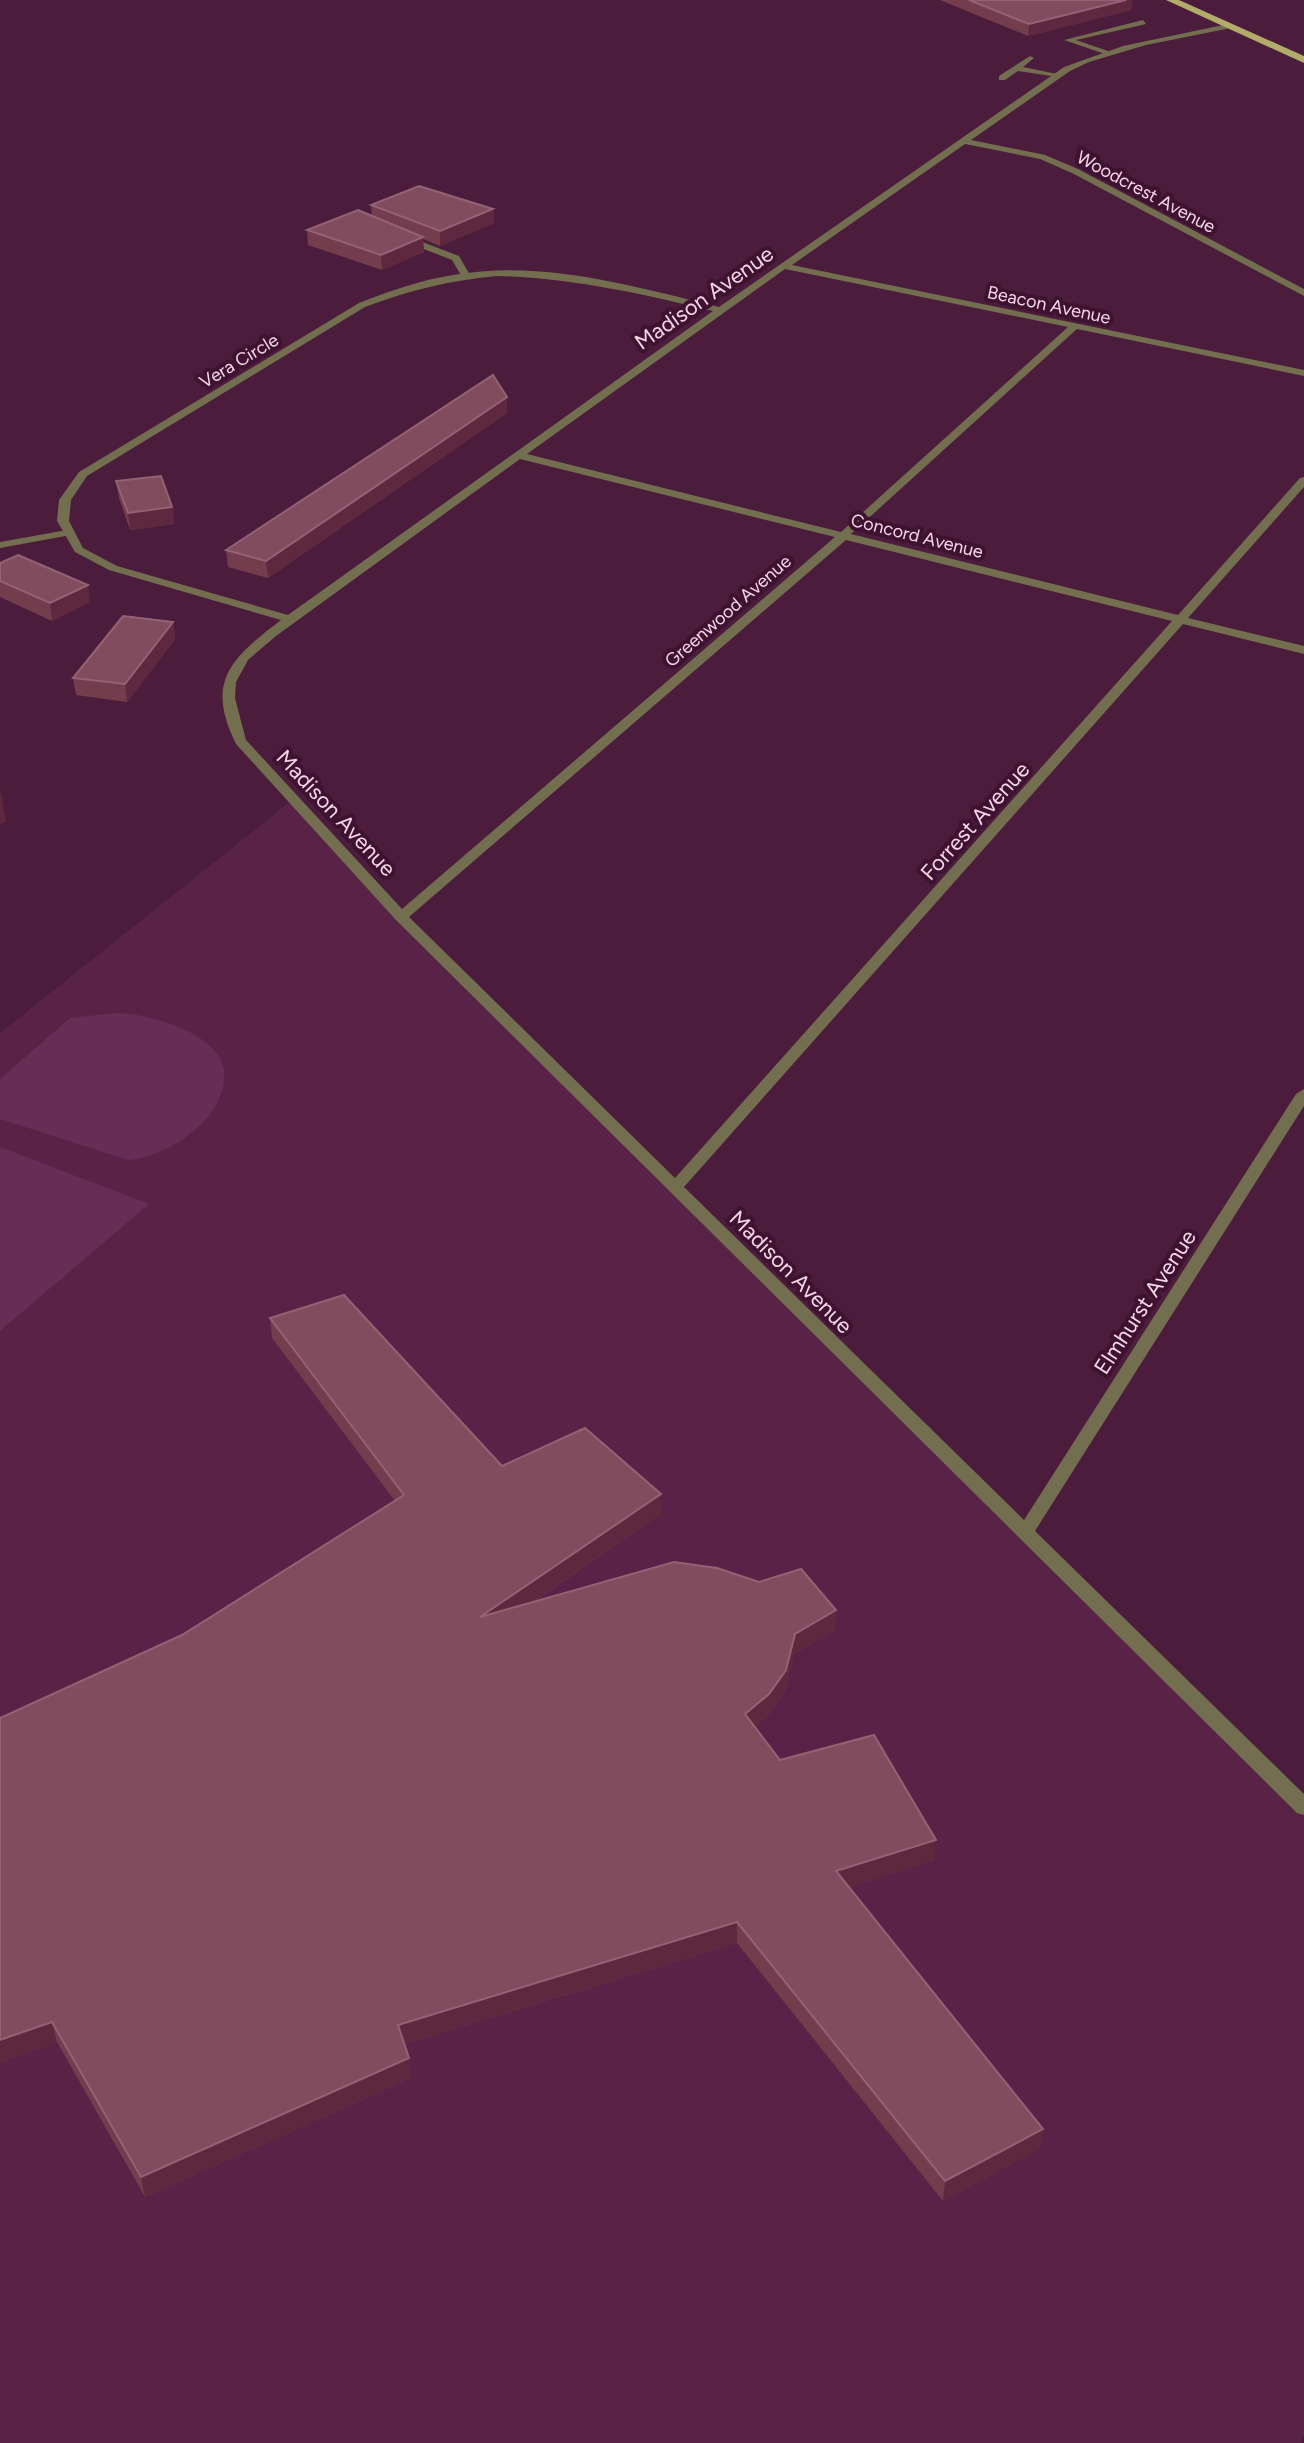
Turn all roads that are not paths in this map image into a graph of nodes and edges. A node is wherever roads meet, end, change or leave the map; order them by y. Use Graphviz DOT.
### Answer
graph roads {
  1 [pos="1171,0"];
  2 [pos="1143,22"];
  3 [pos="1228,26"];
  4 [pos="1105,53"];
  5 [pos="1030,58"];
  6 [pos="1304,60"];
  7 [pos="1016,68"];
  8 [pos="1058,75"];
  9 [pos="1002,78"];
  10 [pos="965,141"];
  11 [pos="391,233"];
  12 [pos="787,267"];
  13 [pos="465,275"];
  14 [pos="1304,293"];
  15 [pos="721,310"];
  16 [pos="1074,327"];
  17 [pos="1304,373"];
  18 [pos="521,456"];
  19 [pos="1304,480"];
  20 [pos="67,533"];
  21 [pos="842,537"];
  22 [pos="0,545"];
  23 [pos="290,619"];
  24 [pos="1181,620"];
  25 [pos="1304,650"];
  26 [pos="401,917"];
  27 [pos="1304,1094"];
  28 [pos="675,1188"];
  29 [pos="1024,1534"];
  30 [pos="1304,1807"];
  1 -- 3 [label="main road"];
  2 -- 4 [label="street"];
  3 -- 4 [label="street, Madison Avenue"];
  3 -- 6 [label="main road"];
  4 -- 8 [label="street, Madison Avenue"];
  5 -- 7 [label="street"];
  7 -- 8 [label="street"];
  7 -- 9 [label="street"];
  8 -- 10 [label="street, Madison Avenue"];
  10 -- 12 [label="street, Madison Avenue"];
  10 -- 14 [label="street, Woodcrest Avenue"];
  11 -- 13 [label="street"];
  12 -- 15 [label="street, Madison Avenue"];
  12 -- 16 [label="street, Beacon Avenue"];
  13 -- 15 [label="street, Vera Circle"];
  13 -- 20 [label="street, Vera Circle"];
  15 -- 18 [label="street, Madison Avenue"];
  16 -- 17 [label="street, Beacon Avenue"];
  16 -- 21 [label="street, Greenwood Avenue"];
  18 -- 21 [label="street, Concord Avenue"];
  18 -- 23 [label="street, Madison Avenue"];
  19 -- 24 [label="street, Forrest Avenue"];
  20 -- 22 [label="street"];
  20 -- 23 [label="street"];
  21 -- 24 [label="street, Concord Avenue"];
  21 -- 26 [label="street, Greenwood Avenue"];
  23 -- 26 [label="street, Madison Avenue"];
  24 -- 25 [label="street, Concord Avenue"];
  24 -- 28 [label="street, Forrest Avenue"];
  26 -- 28 [label="street, Madison Avenue"];
  27 -- 29 [label="street, Elmhurst Avenue"];
  28 -- 29 [label="street, Madison Avenue"];
  29 -- 30 [label="street, Madison Avenue"];
}
